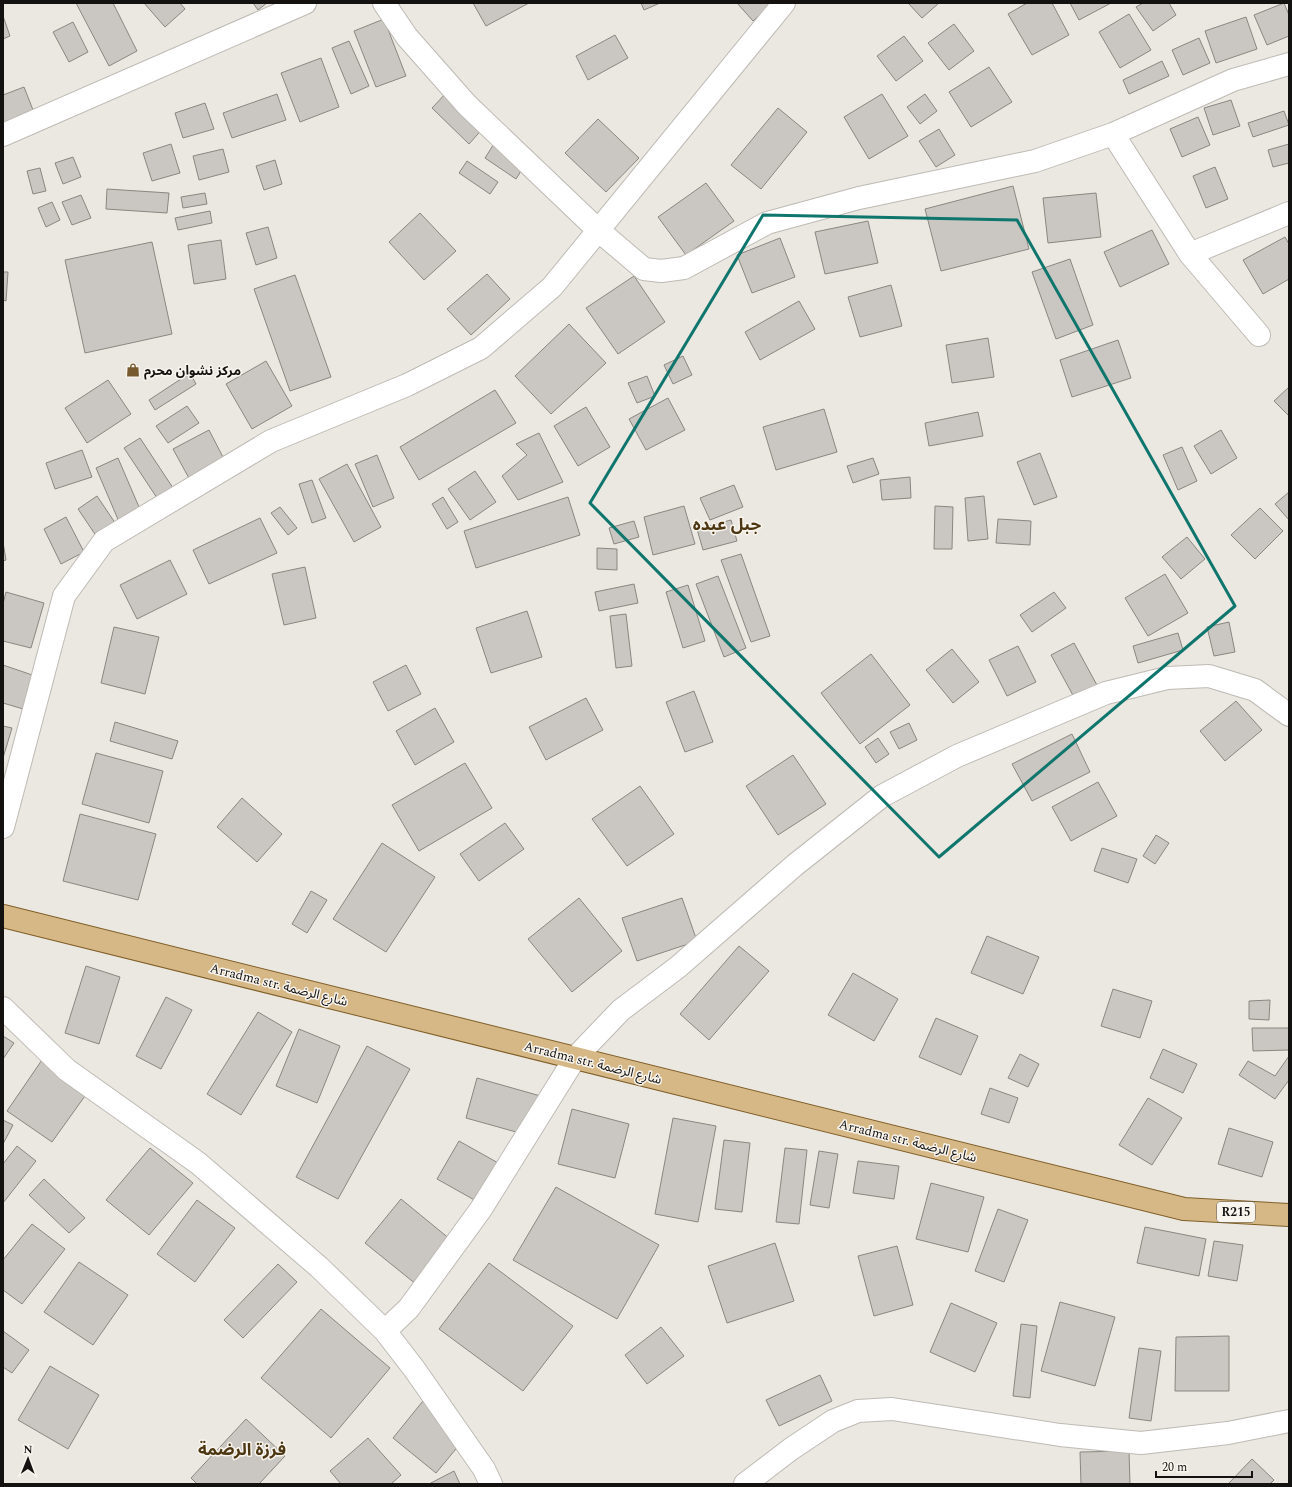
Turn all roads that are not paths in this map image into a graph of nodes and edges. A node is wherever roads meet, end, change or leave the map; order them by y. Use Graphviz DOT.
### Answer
graph roads {
  1 [pos="305,3"];
  2 [pos="384,3"];
  3 [pos="784,3"];
  4 [pos="1289,64"];
  5 [pos="1113,134"];
  6 [pos="3,135"];
  7 [pos="1289,213"];
  8 [pos="598,230"];
  9 [pos="1190,254"];
  10 [pos="1259,335"];
  11 [pos="1289,715"];
  12 [pos="3,827"];
  13 [pos="3,916"];
  14 [pos="3,1008"];
  15 [pos="575,1058"];
  16 [pos="1289,1215"];
  17 [pos="385,1331"];
  18 [pos="1289,1421"];
  19 [pos="491,1484"];
  20 [pos="745,1484"];
  1 -- 6 [label="street"];
  2 -- 8 [label="street"];
  3 -- 8 [label="street"];
  4 -- 5 [label="street"];
  5 -- 8 [label="street"];
  5 -- 9 [label="street"];
  7 -- 9 [label="street"];
  8 -- 12 [label="street"];
  9 -- 10 [label="street"];
  11 -- 15 [label="street"];
  13 -- 15 [label="main road, Arradma str. شارع الرضمة"];
  14 -- 17 [label="street"];
  15 -- 16 [label="main road, Arradma str. شارع الرضمة / R215"];
  15 -- 17 [label="street"];
  17 -- 19 [label="street"];
  18 -- 20 [label="street"];
}
